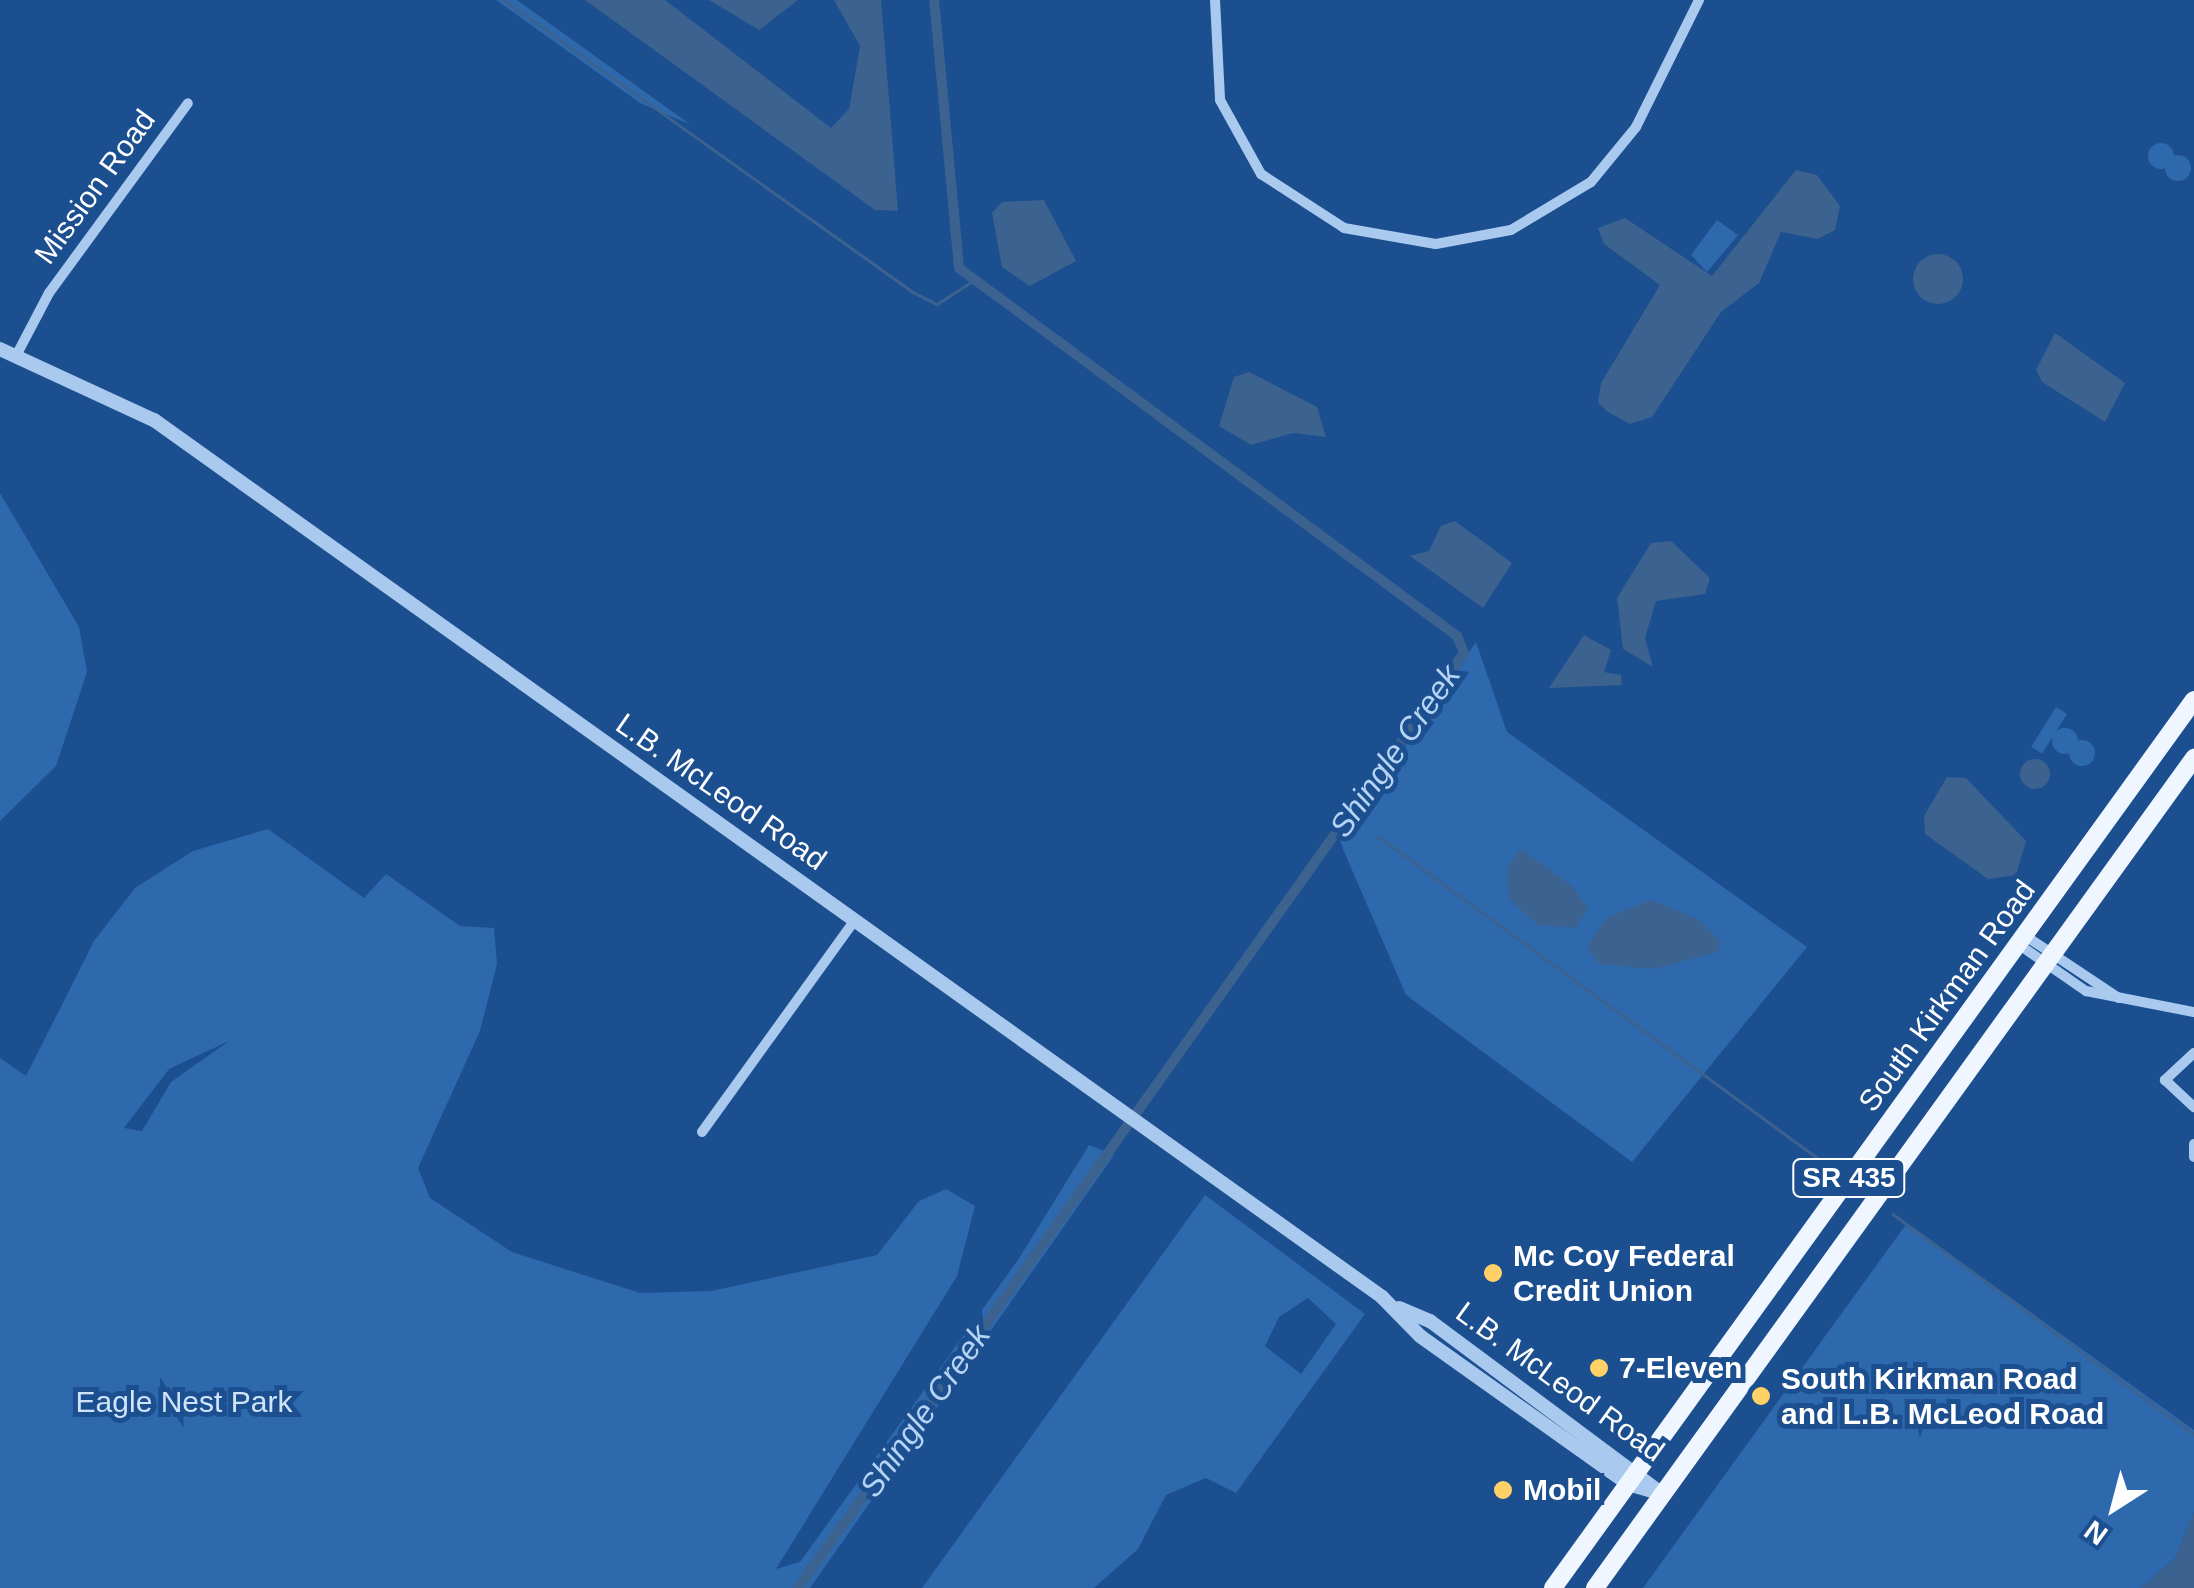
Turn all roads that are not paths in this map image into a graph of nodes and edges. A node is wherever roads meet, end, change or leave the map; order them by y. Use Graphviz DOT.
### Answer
graph roads {
  1 [pos="1215,0"];
  2 [pos="1699,0"];
  3 [pos="188,103"];
  4 [pos="0,349"];
  5 [pos="17,354"];
  6 [pos="2194,700"];
  7 [pos="2194,758"];
  8 [pos="854,921"];
  9 [pos="2021,939"];
  10 [pos="2050,958"];
  11 [pos="2194,1012"];
  12 [pos="2194,1053"];
  13 [pos="2194,1108"];
  14 [pos="702,1132"];
  15 [pos="2194,1144"];
  16 [pos="2194,1157"];
  17 [pos="1634,1477"];
  18 [pos="1662,1494"];
  19 [pos="1553,1588"];
  20 [pos="1595,1588"];
  1 -- 2 [label="street"];
  3 -- 5 [label="street, Mission Road"];
  4 -- 5 [label="street, L.B. McLeod Road"];
  5 -- 8 [label="street, L.B. McLeod Road"];
  6 -- 9 [label="main road, South Kirkman Road / SR 435"];
  7 -- 10 [label="main road, South Kirkman Road / SR 435"];
  8 -- 14 [label="street"];
  8 -- 17 [label="street, L.B. McLeod Road"];
  9 -- 10 [label="street"];
  9 -- 17 [label="main road, South Kirkman Road / SR 435"];
  10 -- 11 [label="street"];
  10 -- 18 [label="main road, South Kirkman Road / SR 435"];
  12 -- 13 [label="street"];
  15 -- 16 [label="street"];
  17 -- 18 [label="street, L.B. McLeod Road"];
  17 -- 19 [label="main road, SR 435"];
  18 -- 20 [label="main road, SR 435"];
}
